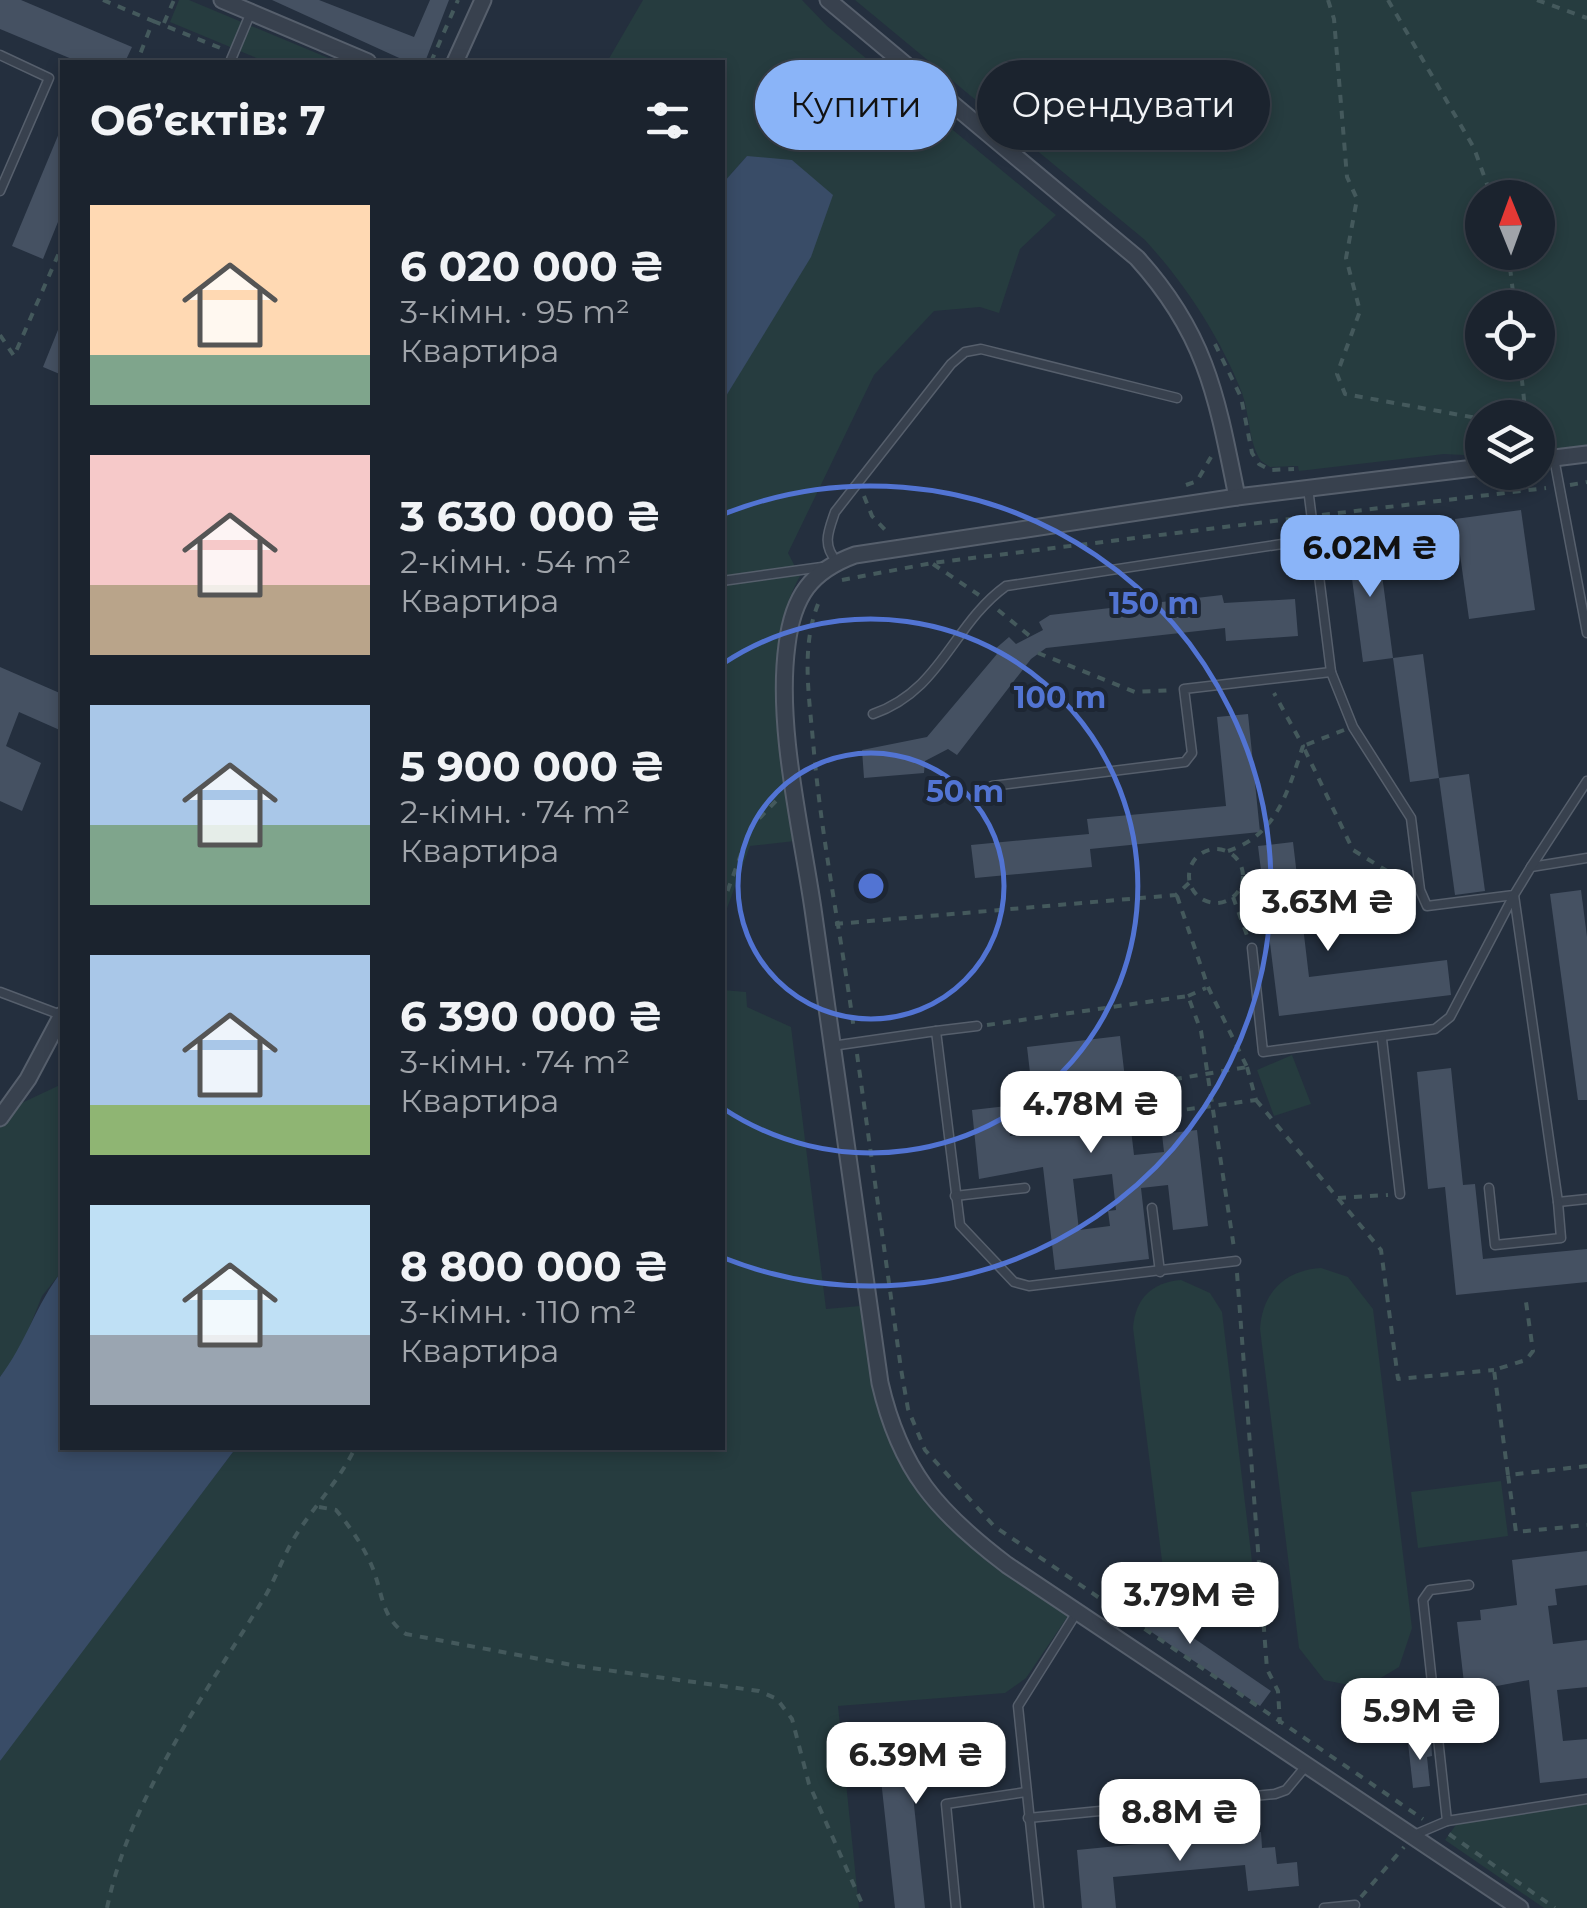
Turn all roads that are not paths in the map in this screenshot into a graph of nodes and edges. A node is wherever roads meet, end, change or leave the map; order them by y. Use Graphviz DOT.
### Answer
graph roads {
  1 [pos="222,0"];
  2 [pos="483,0"];
  3 [pos="828,0"];
  4 [pos="250,12"];
  5 [pos="0,55"];
  6 [pos="232,58"];
  7 [pos="363,60"];
  8 [pos="456,60"];
  9 [pos="0,191"];
  10 [pos="1177,398"];
  11 [pos="1587,454"];
  12 [pos="1555,458"];
  13 [pos="1465,469"];
  14 [pos="1555,476"];
  15 [pos="1308,488"];
  16 [pos="1237,497"];
  17 [pos="1314,539"];
  18 [pos="831,564"];
  19 [pos="725,581"];
  20 [pos="1587,633"];
  21 [pos="1331,672"];
  22 [pos="873,714"];
  23 [pos="1587,781"];
  24 [pos="992,786"];
  25 [pos="1587,858"];
  26 [pos="1531,867"];
  27 [pos="1514,895"];
  28 [pos="1252,948"];
  29 [pos="0,992"];
  30 [pos="60,1014"];
  31 [pos="60,1019"];
  32 [pos="977,1026"];
  33 [pos="936,1031"];
  34 [pos="1382,1039"];
  35 [pos="832,1046"];
  36 [pos="0,1118"];
  37 [pos="1025,1188"];
  38 [pos="1489,1188"];
  39 [pos="1400,1194"];
  40 [pos="955,1196"];
  41 [pos="1587,1199"];
  42 [pos="1558,1202"];
  43 [pos="1152,1208"];
  44 [pos="1236,1260"];
  45 [pos="1160,1272"];
  46 [pos="1468,1584"];
  47 [pos="1076,1612"];
  48 [pos="1308,1764"];
  49 [pos="1026,1792"];
  50 [pos="1587,1798"];
  51 [pos="1028,1818"];
  52 [pos="1448,1821"];
  53 [pos="1414,1835"];
  54 [pos="1355,1905"];
  55 [pos="956,1908"];
  56 [pos="1039,1908"];
  57 [pos="1324,1908"];
  58 [pos="1520,1908"];
  1 -- 4 [label="street"];
  2 -- 8 [label="street"];
  3 -- 16 [label="street"];
  4 -- 6 [label="lane"];
  4 -- 7 [label="street"];
  5 -- 9 [label="lane"];
  10 -- 18 [label="lane"];
  11 -- 12 [label="street"];
  13 -- 15 [label="street"];
  14 -- 20 [label="lane"];
  15 -- 16 [label="street"];
  15 -- 17 [label="lane"];
  16 -- 18 [label="street"];
  17 -- 21 [label="lane"];
  17 -- 22 [label="lane"];
  18 -- 19 [label="lane"];
  18 -- 35 [label="street"];
  21 -- 24 [label="lane"];
  21 -- 27 [label="lane"];
  23 -- 26 [label="lane"];
  25 -- 26 [label="lane"];
  26 -- 27 [label="lane"];
  27 -- 34 [label="lane"];
  27 -- 42 [label="lane"];
  28 -- 34 [label="lane"];
  29 -- 30 [label="lane"];
  31 -- 36 [label="street"];
  32 -- 33 [label="lane"];
  33 -- 35 [label="lane"];
  33 -- 40 [label="lane"];
  34 -- 39 [label="lane"];
  35 -- 47 [label="street"];
  37 -- 40 [label="lane"];
  38 -- 42 [label="lane"];
  40 -- 45 [label="lane"];
  41 -- 42 [label="lane"];
  43 -- 45 [label="lane"];
  44 -- 45 [label="lane"];
  46 -- 52 [label="lane"];
  47 -- 48 [label="street"];
  47 -- 49 [label="lane"];
  48 -- 51 [label="lane"];
  48 -- 53 [label="street"];
  49 -- 51 [label="lane"];
  49 -- 55 [label="lane"];
  50 -- 52 [label="lane"];
  51 -- 56 [label="lane"];
  52 -- 53 [label="lane"];
  53 -- 58 [label="street"];
  54 -- 57 [label="lane"];
}
